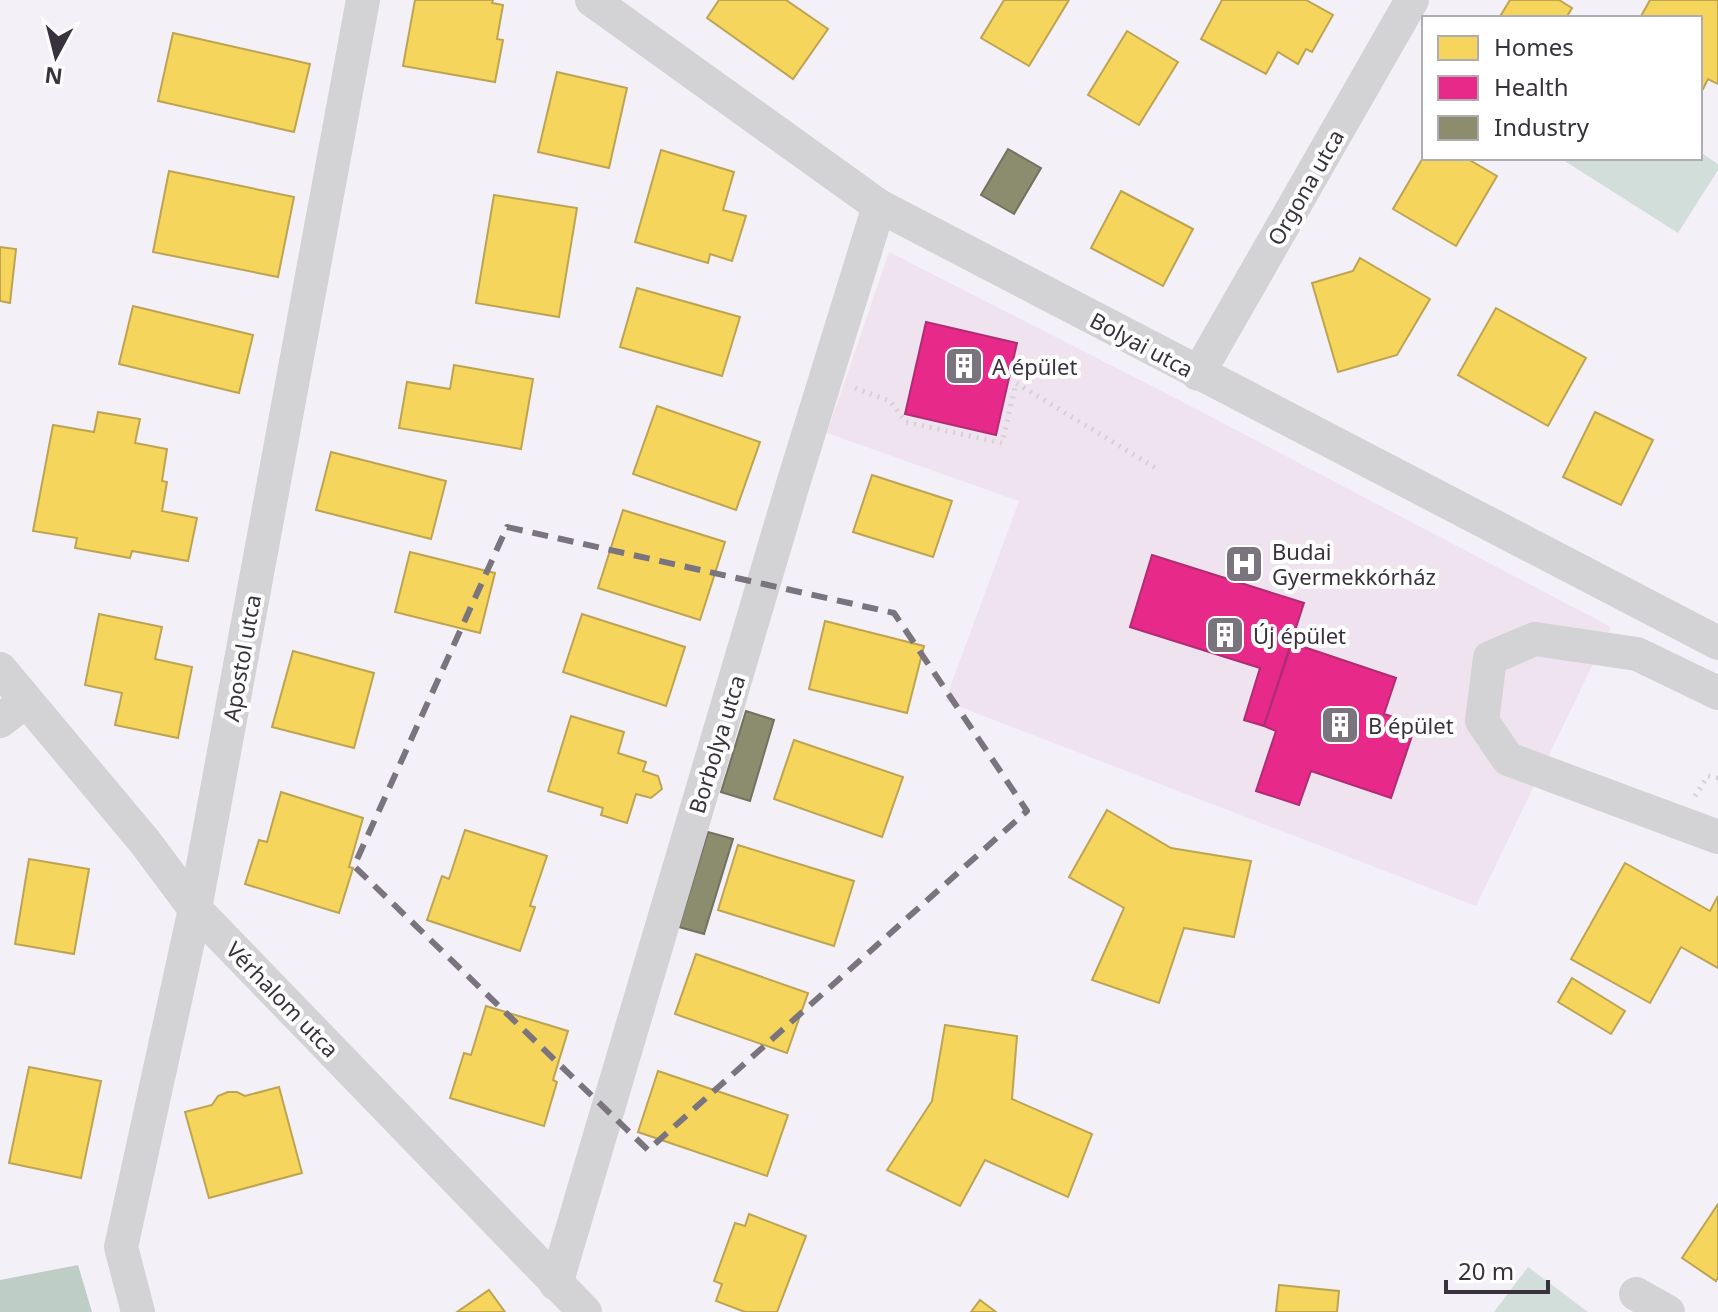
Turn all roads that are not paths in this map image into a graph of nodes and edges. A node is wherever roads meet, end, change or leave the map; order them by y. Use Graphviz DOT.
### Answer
graph roads {
  1 [pos="363,0"];
  2 [pos="592,0"];
  3 [pos="1412,0"];
  4 [pos="879,206"];
  5 [pos="1198,374"];
  6 [pos="1718,643"];
  7 [pos="0,669"];
  8 [pos="1718,693"];
  9 [pos="13,711"];
  10 [pos="1718,837"];
  11 [pos="195,909"];
  12 [pos="556,1284"];
  13 [pos="1636,1294"];
  14 [pos="138,1312"];
  15 [pos="585,1312"];
  16 [pos="1668,1312"];
  1 -- 11 [label="street, Apostol utca"];
  2 -- 4 [label="street, Bolyai utca"];
  3 -- 5 [label="street, Orgona utca"];
  4 -- 5 [label="street, Bolyai utca"];
  4 -- 12 [label="street, Borbolya utca"];
  5 -- 6 [label="street, Bolyai utca"];
  7 -- 9 [label="street, Vérhalom utca"];
  8 -- 10 [label="street"];
  9 -- 11 [label="street, Vérhalom utca"];
  11 -- 12 [label="street, Vérhalom utca"];
  11 -- 14 [label="street, Apostol utca"];
  12 -- 15 [label="street, Vérhalom utca"];
  13 -- 16 [label="street"];
}
